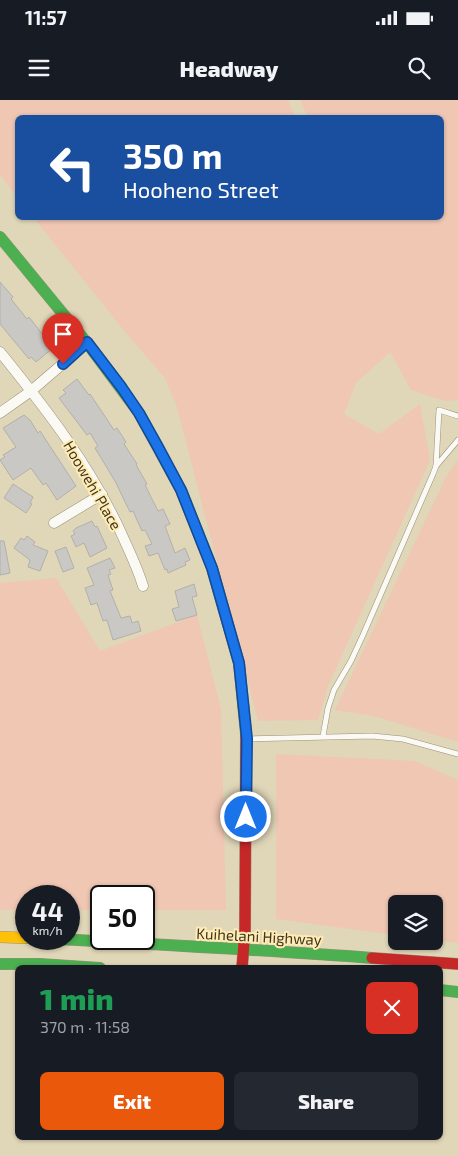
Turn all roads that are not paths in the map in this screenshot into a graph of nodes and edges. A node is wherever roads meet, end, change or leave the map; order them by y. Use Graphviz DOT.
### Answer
graph roads {
  1 [pos="0,236"];
  2 [pos="87,342"];
  3 [pos="0,352"];
  4 [pos="31,391"];
  5 [pos="0,413"];
  6 [pos="458,416"];
  7 [pos="458,440"];
  8 [pos="436,466"];
  9 [pos="102,494"];
  10 [pos="54,523"];
  11 [pos="143,586"];
  12 [pos="323,736"];
  13 [pos="247,739"];
  14 [pos="458,754"];
  15 [pos="0,938"];
  16 [pos="15,938"];
  17 [pos="80,940"];
  18 [pos="244,948"];
  19 [pos="0,964"];
  20 [pos="458,964"];
  21 [pos="55,965"];
  22 [pos="242,965"];
  23 [pos="443,990"];
  24 [pos="458,992"];
  1 -- 2 [label="main road"];
  2 -- 4 [label="street"];
  2 -- 13 [label="main road"];
  3 -- 4 [label="street, Hoowehi Place"];
  4 -- 5 [label="street"];
  4 -- 9 [label="street, Hoowehi Place"];
  6 -- 8 [label="lane"];
  7 -- 8 [label="lane"];
  8 -- 12 [label="lane"];
  9 -- 10 [label="street"];
  9 -- 11 [label="street, Hoowehi Place"];
  12 -- 13 [label="lane"];
  12 -- 14 [label="lane"];
  13 -- 18 [label="main road"];
  15 -- 16 [label="main road"];
  17 -- 18 [label="main road, Kuihelani Highway"];
  18 -- 20 [label="main road, Kuihelani Highway"];
  18 -- 22 [label="main road"];
  19 -- 21 [label="main road"];
  23 -- 24 [label="main road"];
}
